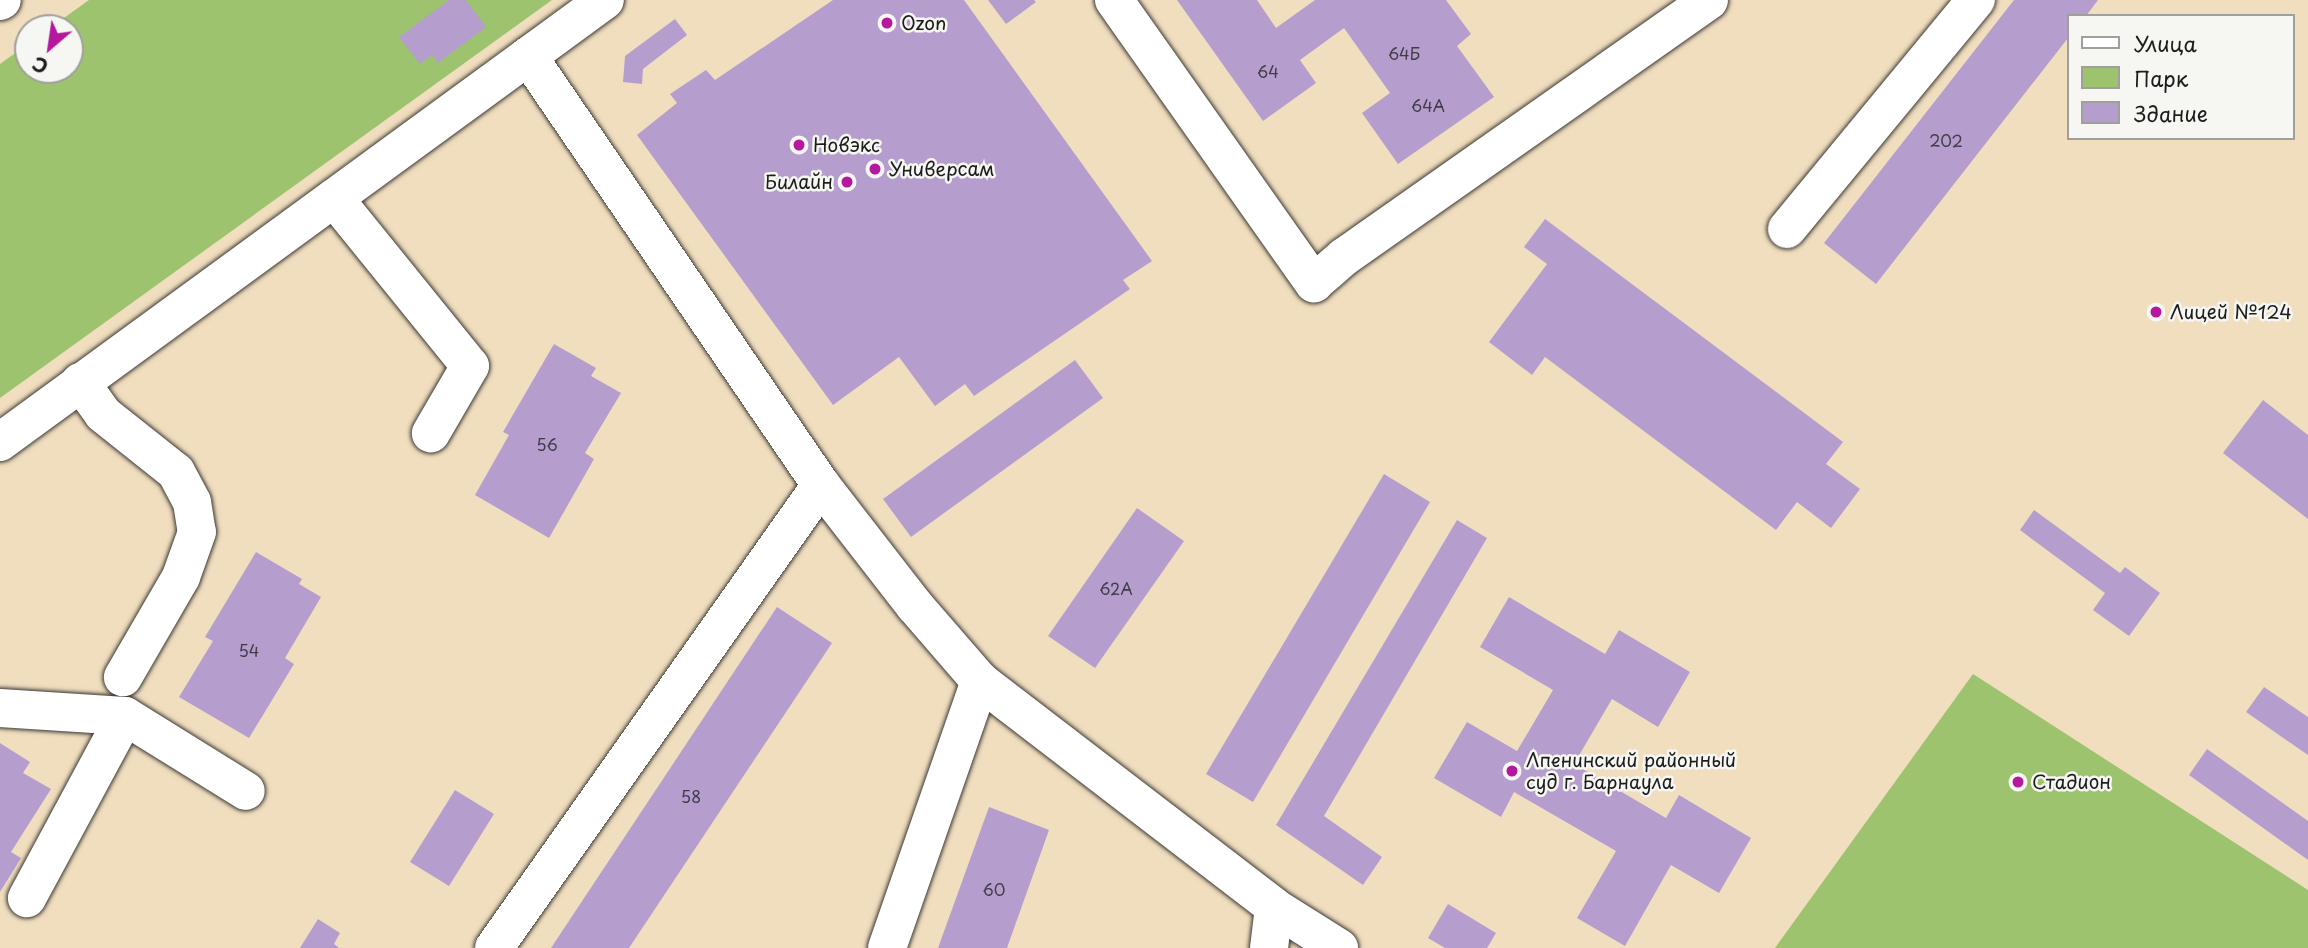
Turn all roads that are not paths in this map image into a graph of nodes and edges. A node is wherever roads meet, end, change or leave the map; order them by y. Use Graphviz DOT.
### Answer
graph roads {
  1 [pos="605,0"];
  2 [pos="1114,0"];
  3 [pos="1709,0"];
  4 [pos="1976,0"];
  5 [pos="1662,13"];
  6 [pos="528,56"];
  7 [pos="334,198"];
  8 [pos="1787,229"];
  9 [pos="80,383"];
  10 [pos="431,433"];
  11 [pos="0,442"];
  12 [pos="821,485"];
  13 [pos="123,677"];
  14 [pos="980,681"];
  15 [pos="0,708"];
  16 [pos="125,716"];
  17 [pos="246,791"];
  18 [pos="27,898"];
  19 [pos="1274,907"];
  20 [pos="494,948"];
  21 [pos="887,948"];
  22 [pos="1269,948"];
  23 [pos="1339,948"];
  1 -- 6 [label="street"];
  2 -- 5 [label="street"];
  3 -- 5 [label="street"];
  4 -- 8 [label="street"];
  6 -- 7 [label="street"];
  6 -- 12 [label="street"];
  7 -- 9 [label="street"];
  7 -- 10 [label="street"];
  9 -- 11 [label="street"];
  9 -- 13 [label="street"];
  12 -- 14 [label="street"];
  12 -- 20 [label="street"];
  14 -- 19 [label="street"];
  14 -- 21 [label="street"];
  15 -- 16 [label="street"];
  16 -- 17 [label="street"];
  16 -- 18 [label="street"];
  19 -- 22 [label="street"];
  19 -- 23 [label="street"];
}
